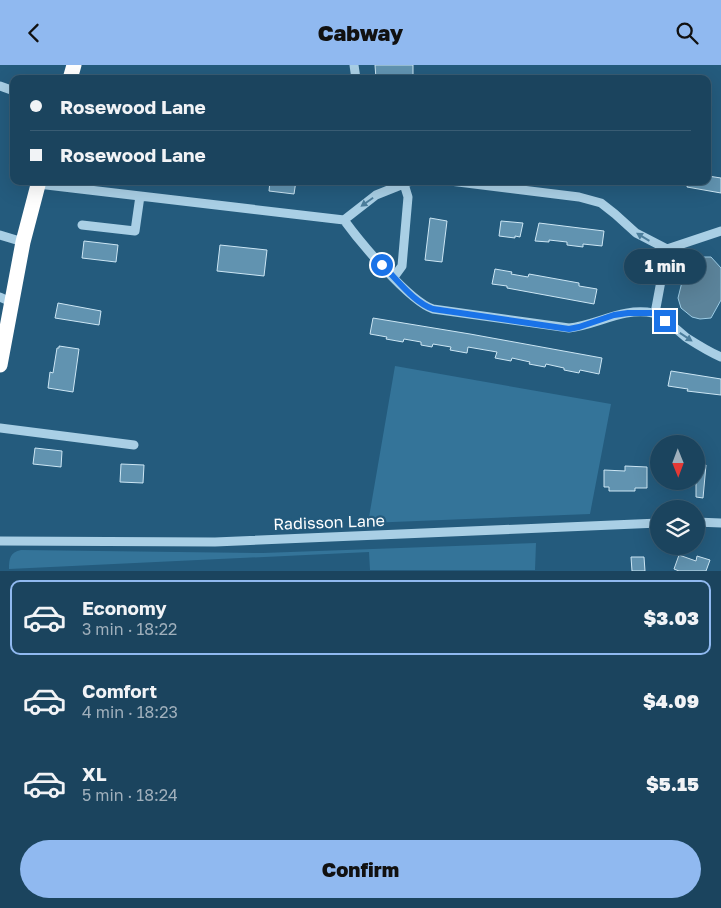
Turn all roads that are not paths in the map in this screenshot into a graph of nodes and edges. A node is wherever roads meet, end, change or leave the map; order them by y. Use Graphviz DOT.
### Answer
graph roads {
  1 [pos="37,185"];
  2 [pos="54,185"];
  3 [pos="401,185"];
  4 [pos="408,185"];
  5 [pos="482,185"];
  6 [pos="140,196"];
  7 [pos="344,220"];
  8 [pos="82,225"];
  9 [pos="721,231"];
  10 [pos="0,235"];
  11 [pos="23,242"];
  12 [pos="667,249"];
  13 [pos="394,277"];
  14 [pos="5,299"];
  15 [pos="654,313"];
  16 [pos="721,357"];
  17 [pos="0,365"];
  18 [pos="0,428"];
  19 [pos="134,445"];
  20 [pos="705,522"];
  21 [pos="650,523"];
  22 [pos="721,523"];
  23 [pos="0,541"];
  1 -- 11 [label="highway"];
  2 -- 6 [label="street"];
  3 -- 7 [label="street, one-way"];
  4 -- 13 [label="street"];
  12 -- 5 [label="street, one-way"];
  6 -- 7 [label="street"];
  6 -- 8 [label="street"];
  7 -- 13 [label="street"];
  9 -- 12 [label="street"];
  10 -- 11 [label="street"];
  11 -- 14 [label="highway"];
  12 -- 15 [label="street"];
  13 -- 15 [label="street"];
  14 -- 17 [label="highway"];
  15 -- 16 [label="street, one-way"];
  18 -- 19 [label="street"];
  20 -- 22 [label="street"];
  21 -- 23 [label="street, Radisson Lane"];
}
